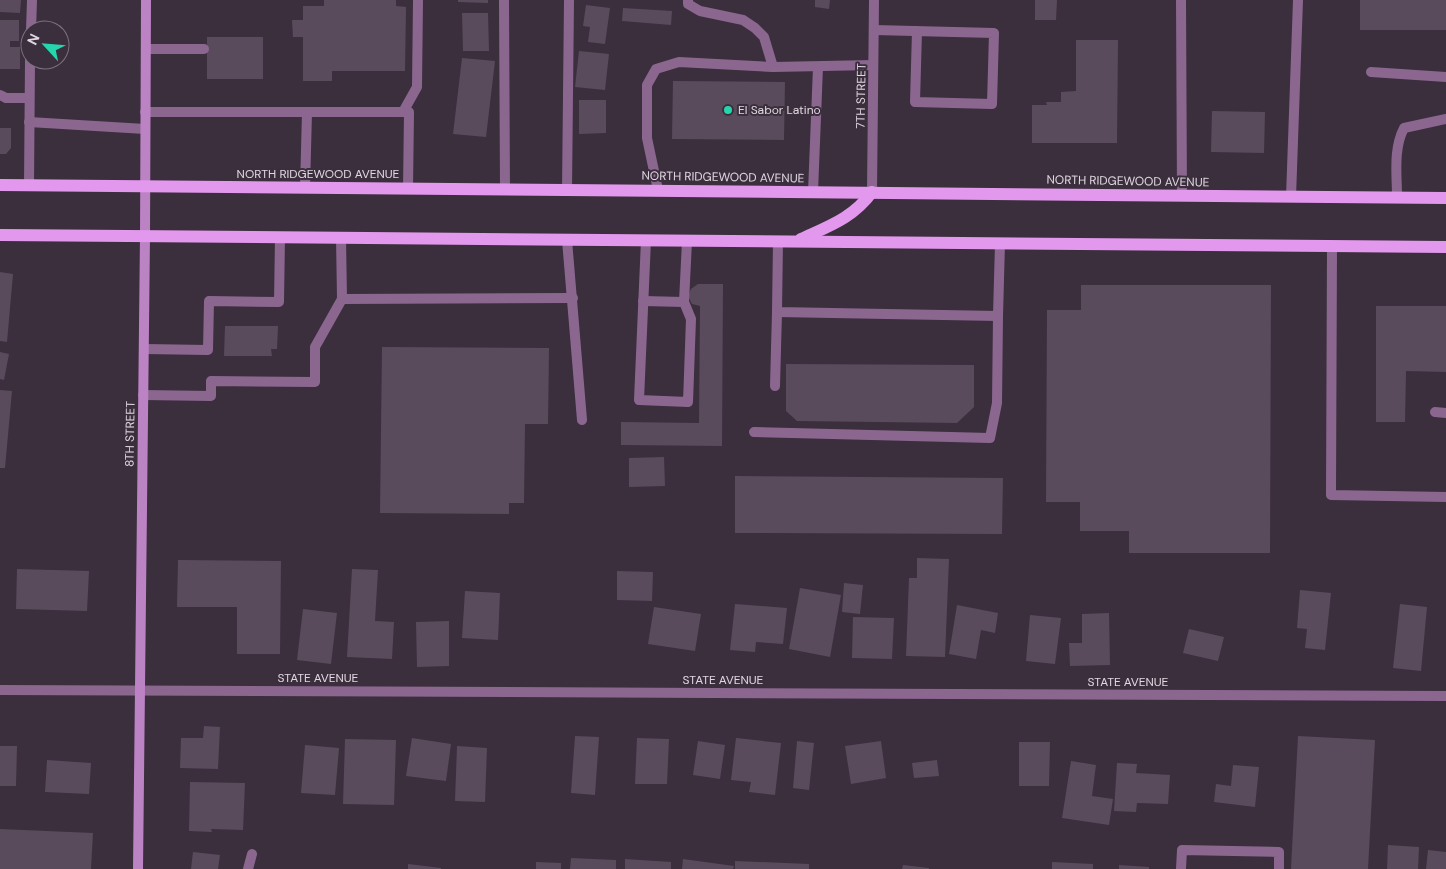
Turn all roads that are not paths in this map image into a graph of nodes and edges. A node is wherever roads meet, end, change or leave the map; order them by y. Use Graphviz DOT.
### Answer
graph roads {
  1 [pos="32,0"];
  2 [pos="146,0"];
  3 [pos="418,0"];
  4 [pos="504,0"];
  5 [pos="569,0"];
  6 [pos="688,0"];
  7 [pos="874,0"];
  8 [pos="1181,0"];
  9 [pos="1298,0"];
  10 [pos="31,20"];
  11 [pos="874,30"];
  12 [pos="917,31"];
  13 [pos="146,49"];
  14 [pos="204,49"];
  15 [pos="874,64"];
  16 [pos="818,66"];
  17 [pos="773,67"];
  18 [pos="30,70"];
  19 [pos="1371,72"];
  20 [pos="1446,77"];
  21 [pos="0,95"];
  22 [pos="30,98"];
  23 [pos="145,112"];
  24 [pos="306,112"];
  25 [pos="402,112"];
  26 [pos="1446,119"];
  27 [pos="29,122"];
  28 [pos="145,129"];
  29 [pos="0,185"];
  30 [pos="29,186"];
  31 [pos="146,187"];
  32 [pos="305,188"];
  33 [pos="408,189"];
  34 [pos="505,190"];
  35 [pos="567,190"];
  36 [pos="658,190"];
  37 [pos="813,192"];
  38 [pos="872,192"];
  39 [pos="1182,196"];
  40 [pos="1291,197"];
  41 [pos="1397,198"];
  42 [pos="1446,198"];
  43 [pos="0,235"];
  44 [pos="145,236"];
  45 [pos="280,237"];
  46 [pos="341,238"];
  47 [pos="567,240"];
  48 [pos="646,240"];
  49 [pos="687,241"];
  50 [pos="778,242"];
  51 [pos="796,242"];
  52 [pos="1000,243"];
  53 [pos="1332,246"];
  54 [pos="1446,247"];
  55 [pos="573,298"];
  56 [pos="342,299"];
  57 [pos="643,301"];
  58 [pos="684,302"];
  59 [pos="776,312"];
  60 [pos="998,316"];
  61 [pos="144,349"];
  62 [pos="775,386"];
  63 [pos="143,395"];
  64 [pos="1435,412"];
  65 [pos="1446,413"];
  66 [pos="582,420"];
  67 [pos="754,432"];
  68 [pos="1446,497"];
  69 [pos="0,690"];
  70 [pos="139,690"];
  71 [pos="1446,696"];
  72 [pos="252,854"];
  73 [pos="138,869"];
  74 [pos="248,869"];
  75 [pos="1181,869"];
  76 [pos="1279,869"];
  1 -- 10 [label="street"];
  2 -- 13 [label="street, 8TH STREET"];
  3 -- 25 [label="street"];
  4 -- 34 [label="street"];
  5 -- 35 [label="street"];
  6 -- 17 [label="street"];
  7 -- 11 [label="street, 7TH STREET"];
  8 -- 39 [label="street"];
  9 -- 40 [label="street"];
  11 -- 12 [label="street"];
  11 -- 15 [label="street, 7TH STREET"];
  12 -- 12 [label="street"];
  13 -- 14 [label="street"];
  13 -- 23 [label="street, 8TH STREET"];
  15 -- 16 [label="street"];
  15 -- 38 [label="street, 7TH STREET"];
  16 -- 17 [label="street"];
  16 -- 37 [label="street"];
  17 -- 36 [label="street"];
  18 -- 22 [label="street"];
  19 -- 20 [label="street"];
  21 -- 22 [label="street"];
  22 -- 27 [label="street"];
  23 -- 24 [label="street"];
  23 -- 28 [label="street, 8TH STREET"];
  24 -- 25 [label="street"];
  24 -- 32 [label="street"];
  25 -- 33 [label="street"];
  26 -- 41 [label="street"];
  27 -- 28 [label="street"];
  27 -- 30 [label="street"];
  28 -- 31 [label="street, 8TH STREET"];
  29 -- 30 [label="main road, NORTH RIDGEWOOD AVENUE"];
  30 -- 31 [label="main road, NORTH RIDGEWOOD AVENUE"];
  31 -- 32 [label="main road, NORTH RIDGEWOOD AVENUE"];
  31 -- 44 [label="street, 8TH STREET"];
  32 -- 33 [label="main road, NORTH RIDGEWOOD AVENUE"];
  33 -- 34 [label="main road, NORTH RIDGEWOOD AVENUE"];
  34 -- 35 [label="main road, NORTH RIDGEWOOD AVENUE"];
  35 -- 36 [label="main road, NORTH RIDGEWOOD AVENUE"];
  36 -- 37 [label="main road, NORTH RIDGEWOOD AVENUE"];
  37 -- 38 [label="main road, NORTH RIDGEWOOD AVENUE"];
  38 -- 39 [label="main road, NORTH RIDGEWOOD AVENUE"];
  38 -- 51 [label="main road"];
  39 -- 40 [label="main road, NORTH RIDGEWOOD AVENUE"];
  40 -- 41 [label="main road, NORTH RIDGEWOOD AVENUE"];
  41 -- 42 [label="main road, NORTH RIDGEWOOD AVENUE"];
  43 -- 44 [label="main road"];
  44 -- 45 [label="main road"];
  44 -- 61 [label="street, 8TH STREET"];
  45 -- 46 [label="main road"];
  45 -- 61 [label="street"];
  46 -- 47 [label="main road"];
  46 -- 56 [label="street"];
  47 -- 48 [label="main road"];
  47 -- 55 [label="street"];
  48 -- 49 [label="main road"];
  48 -- 57 [label="street"];
  49 -- 50 [label="main road"];
  49 -- 58 [label="street"];
  50 -- 51 [label="main road"];
  50 -- 59 [label="street"];
  51 -- 52 [label="main road"];
  52 -- 53 [label="main road"];
  52 -- 60 [label="street"];
  53 -- 54 [label="main road"];
  53 -- 68 [label="street"];
  55 -- 56 [label="street"];
  55 -- 66 [label="street"];
  56 -- 63 [label="street"];
  57 -- 58 [label="street"];
  57 -- 58 [label="street"];
  59 -- 60 [label="street"];
  59 -- 62 [label="street"];
  60 -- 67 [label="street"];
  61 -- 63 [label="street, 8TH STREET"];
  63 -- 70 [label="street, 8TH STREET"];
  64 -- 65 [label="street"];
  69 -- 70 [label="street, STATE AVENUE"];
  70 -- 71 [label="street, STATE AVENUE"];
  70 -- 73 [label="street, 8TH STREET"];
  72 -- 74 [label="street"];
  75 -- 76 [label="street"];
}
